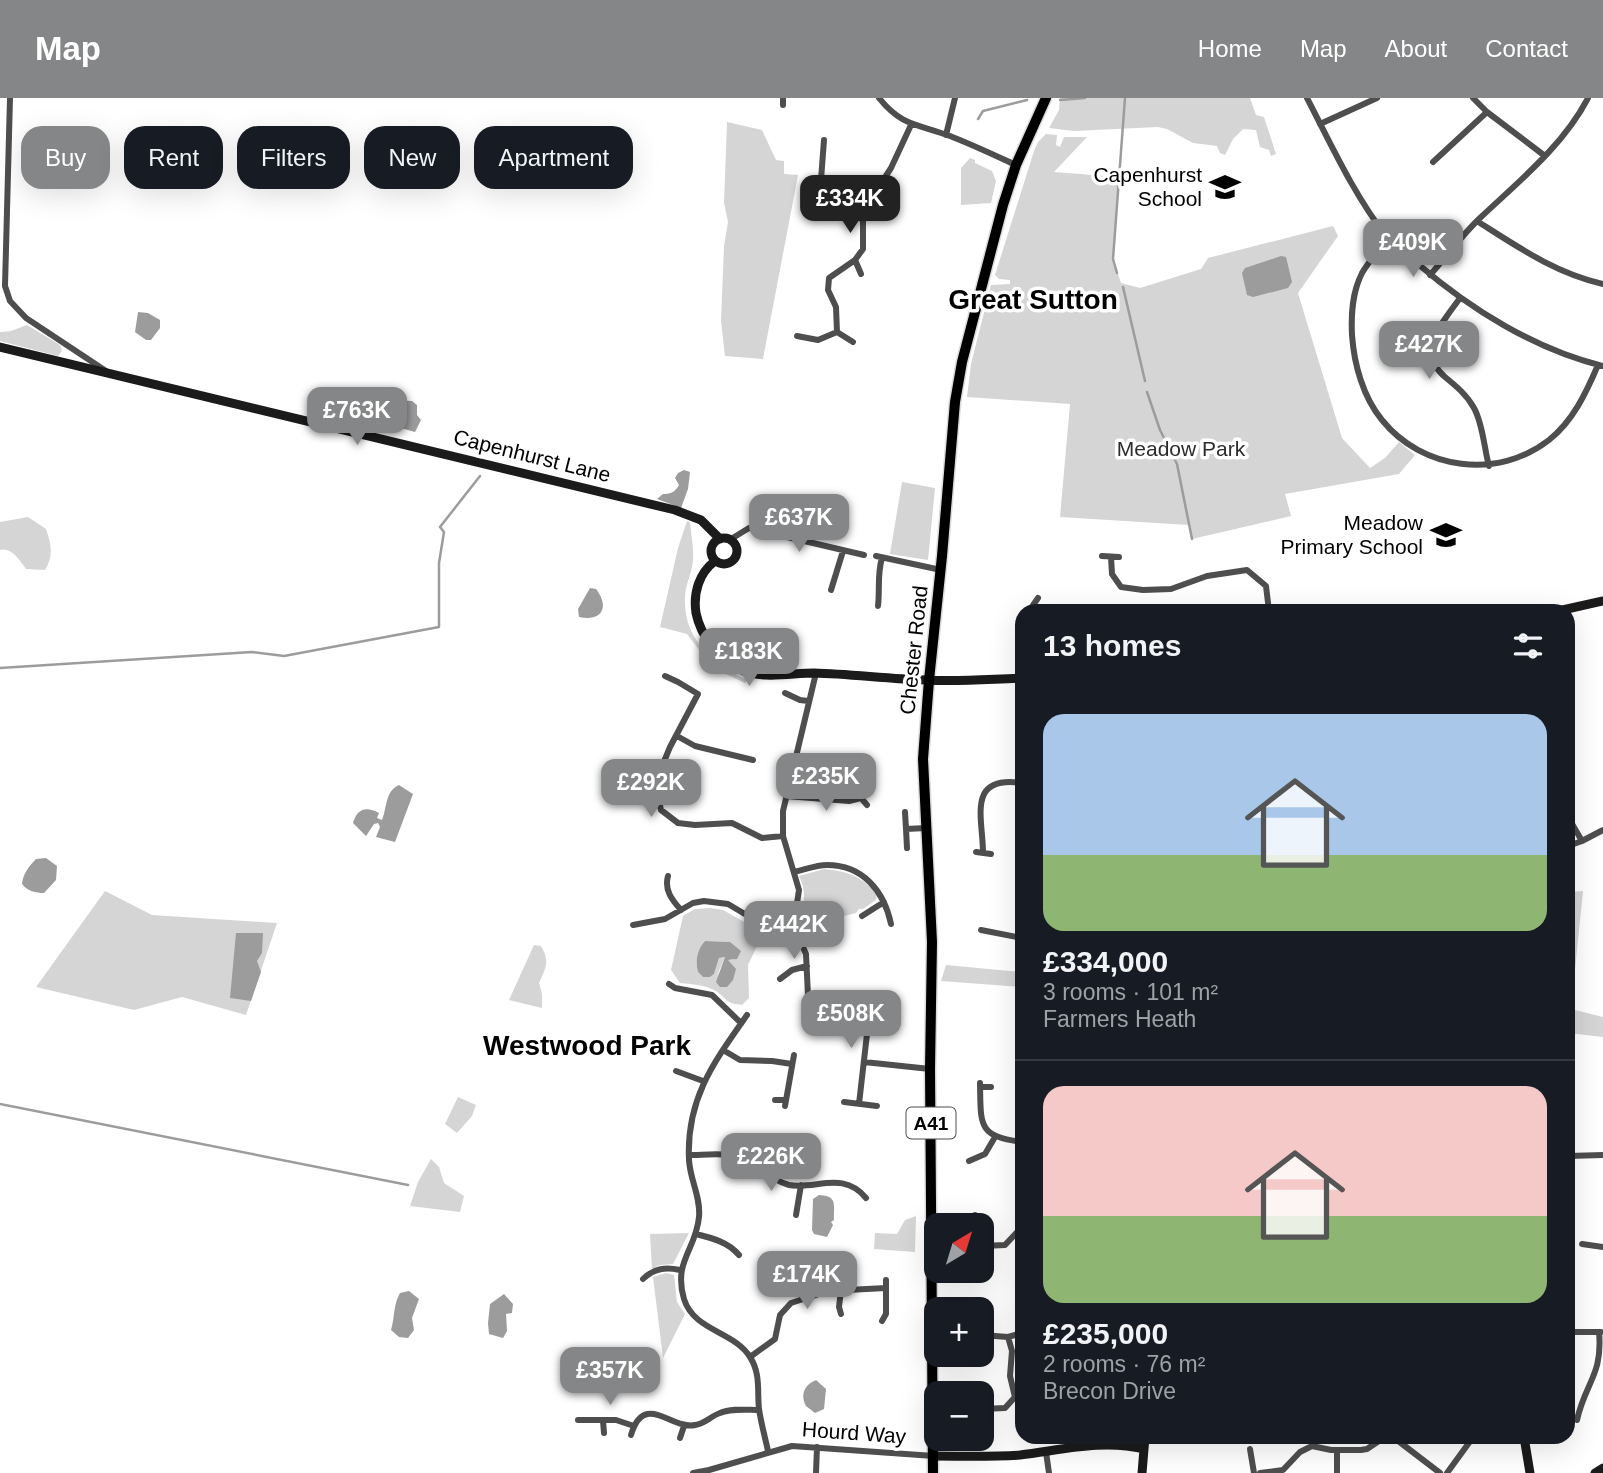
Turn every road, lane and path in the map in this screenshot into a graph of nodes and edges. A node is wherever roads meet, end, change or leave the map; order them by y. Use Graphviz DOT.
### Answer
graph roads {
  1 [pos="10,98"];
  2 [pos="879,98"];
  3 [pos="955,98"];
  4 [pos="1046,98"];
  5 [pos="1307,98"];
  6 [pos="1377,98"];
  7 [pos="1473,98"];
  8 [pos="1588,98"];
  9 [pos="1487,112"];
  10 [pos="1320,124"];
  11 [pos="911,125"];
  12 [pos="946,135"];
  13 [pos="824,141"];
  14 [pos="1545,156"];
  15 [pos="1433,162"];
  16 [pos="1016,166"];
  17 [pos="808,208"];
  18 [pos="825,208"];
  19 [pos="863,219"];
  20 [pos="1477,221"];
  21 [pos="1388,239"];
  22 [pos="855,260"];
  23 [pos="861,275"];
  24 [pos="1430,275"];
  25 [pos="1603,284"];
  26 [pos="1460,298"];
  27 [pos="836,332"];
  28 [pos="797,336"];
  29 [pos="853,342"];
  30 [pos="0,347"];
  31 [pos="1600,366"];
  32 [pos="108,372"];
  33 [pos="1489,466"];
  34 [pos="720,539"];
  35 [pos="730,539"];
  36 [pos="843,551"];
  37 [pos="864,555"];
  38 [pos="1102,556"];
  39 [pos="715,561"];
  40 [pos="941,570"];
  41 [pos="831,590"];
  42 [pos="1038,598"];
  43 [pos="1034,604"];
  44 [pos="1268,604"];
  45 [pos="1602,604"];
  46 [pos="878,606"];
  47 [pos="1575,608"];
  48 [pos="816,673"];
  49 [pos="665,676"];
  50 [pos="1015,678"];
  51 [pos="929,680"];
  52 [pos="785,693"];
  53 [pos="808,701"];
  54 [pos="677,737"];
  55 [pos="754,760"];
  56 [pos="867,766"];
  57 [pos="1015,782"];
  58 [pos="786,796"];
  59 [pos="861,797"];
  60 [pos="867,804"];
  61 [pos="905,812"];
  62 [pos="926,828"];
  63 [pos="906,829"];
  64 [pos="1575,829"];
  65 [pos="1603,830"];
  66 [pos="783,836"];
  67 [pos="1582,841"];
  68 [pos="1575,844"];
  69 [pos="907,848"];
  70 [pos="983,853"];
  71 [pos="794,872"];
  72 [pos="665,880"];
  73 [pos="884,902"];
  74 [pos="681,910"];
  75 [pos="862,916"];
  76 [pos="791,920"];
  77 [pos="891,924"];
  78 [pos="633,925"];
  79 [pos="1001,925"];
  80 [pos="981,930"];
  81 [pos="998,934"];
  82 [pos="1015,937"];
  83 [pos="807,966"];
  84 [pos="780,979"];
  85 [pos="672,989"];
  86 [pos="808,996"];
  87 [pos="843,996"];
  88 [pos="871,999"];
  89 [pos="893,1001"];
  90 [pos="747,1015"];
  91 [pos="741,1023"];
  92 [pos="723,1050"];
  93 [pos="794,1055"];
  94 [pos="864,1062"];
  95 [pos="792,1064"];
  96 [pos="930,1069"];
  97 [pos="676,1071"];
  98 [pos="703,1081"];
  99 [pos="991,1087"];
  100 [pos="775,1100"];
  101 [pos="844,1102"];
  102 [pos="859,1104"];
  103 [pos="877,1106"];
  104 [pos="995,1137"];
  105 [pos="1015,1141"];
  106 [pos="1603,1155"];
  107 [pos="689,1156"];
  108 [pos="1575,1156"];
  109 [pos="969,1161"];
  110 [pos="801,1185"];
  111 [pos="866,1198"];
  112 [pos="796,1215"];
  113 [pos="696,1234"];
  114 [pos="1015,1234"];
  115 [pos="740,1242"];
  116 [pos="1582,1244"];
  117 [pos="994,1245"];
  118 [pos="1603,1247"];
  119 [pos="734,1249"];
  120 [pos="739,1255"];
  121 [pos="680,1270"];
  122 [pos="646,1274"];
  123 [pos="841,1290"];
  124 [pos="838,1310"];
  125 [pos="882,1321"];
  126 [pos="1601,1331"];
  127 [pos="1575,1332"];
  128 [pos="1015,1335"];
  129 [pos="994,1336"];
  130 [pos="1008,1337"];
  131 [pos="750,1357"];
  132 [pos="994,1408"];
  133 [pos="759,1410"];
  134 [pos="578,1420"];
  135 [pos="1577,1420"];
  136 [pos="603,1421"];
  137 [pos="634,1426"];
  138 [pos="684,1426"];
  139 [pos="604,1433"];
  140 [pos="631,1435"];
  141 [pos="680,1437"];
  142 [pos="1144,1444"];
  143 [pos="1374,1444"];
  144 [pos="1402,1444"];
  145 [pos="1468,1444"];
  146 [pos="1525,1444"];
  147 [pos="817,1447"];
  148 [pos="1144,1449"];
  149 [pos="1250,1449"];
  150 [pos="1337,1450"];
  151 [pos="768,1451"];
  152 [pos="1046,1452"];
  153 [pos="934,1456"];
  154 [pos="1603,1468"];
  155 [pos="709,1472"];
  156 [pos="692,1473"];
  157 [pos="816,1473"];
  158 [pos="933,1473"];
  159 [pos="1049,1473"];
  160 [pos="1142,1473"];
  161 [pos="1254,1473"];
  162 [pos="1260,1473"];
  163 [pos="1337,1473"];
  164 [pos="1440,1473"];
  165 [pos="1447,1473"];
  166 [pos="1531,1473"];
  167 [pos="1595,1473"];
  1 -- 32 [label="street"];
  2 -- 11 [label="street"];
  3 -- 12 [label="street"];
  4 -- 16 [label="main road, Chester Road / A41"];
  5 -- 10 [label="street"];
  6 -- 10 [label="street"];
  7 -- 9 [label="street"];
  8 -- 14 [label="street"];
  9 -- 14 [label="street"];
  9 -- 15 [label="street"];
  10 -- 21 [label="street"];
  11 -- 12 [label="street"];
  11 -- 19 [label="street"];
  12 -- 16 [label="street"];
  13 -- 18 [label="street"];
  14 -- 20 [label="street"];
  16 -- 40 [label="main road, Chester Road / A41"];
  17 -- 18 [label="street"];
  18 -- 19 [label="street"];
  19 -- 22 [label="street"];
  20 -- 24 [label="street"];
  20 -- 25 [label="street"];
  21 -- 24 [label="street"];
  21 -- 33 [label="street"];
  22 -- 23 [label="street"];
  22 -- 27 [label="street"];
  24 -- 26 [label="street"];
  26 -- 31 [label="street"];
  26 -- 33 [label="street"];
  27 -- 28 [label="street"];
  27 -- 29 [label="street"];
  30 -- 32 [label="street, Capenhurst Lane"];
  31 -- 33 [label="street"];
  32 -- 34 [label="street, Capenhurst Lane"];
  34 -- 35 [label="street"];
  34 -- 39 [label="street"];
  35 -- 36 [label="street"];
  35 -- 39 [label="street"];
  36 -- 37 [label="street"];
  36 -- 41 [label="street"];
  38 -- 44 [label="street"];
  39 -- 48 [label="street"];
  40 -- 46 [label="street"];
  40 -- 51 [label="main road, Chester Road / A41"];
  42 -- 43 [label="street"];
  45 -- 47 [label="street"];
  48 -- 51 [label="street"];
  48 -- 53 [label="street"];
  49 -- 54 [label="street"];
  50 -- 51 [label="street"];
  51 -- 62 [label="main road, Chester Road / A41"];
  52 -- 53 [label="street"];
  53 -- 58 [label="street"];
  54 -- 55 [label="street"];
  54 -- 66 [label="street"];
  56 -- 59 [label="street"];
  57 -- 70 [label="street"];
  58 -- 59 [label="street"];
  58 -- 66 [label="street"];
  59 -- 60 [label="street"];
  61 -- 63 [label="street"];
  62 -- 63 [label="street"];
  62 -- 96 [label="main road, Chester Road / A41"];
  63 -- 69 [label="street"];
  64 -- 67 [label="street"];
  65 -- 67 [label="street"];
  66 -- 71 [label="street"];
  67 -- 68 [label="street"];
  71 -- 73 [label="street"];
  71 -- 76 [label="street"];
  72 -- 74 [label="street"];
  73 -- 75 [label="street"];
  73 -- 77 [label="street"];
  74 -- 76 [label="street"];
  74 -- 78 [label="street"];
  76 -- 83 [label="street"];
  79 -- 81 [label="street"];
  80 -- 81 [label="street"];
  81 -- 82 [label="street"];
  83 -- 84 [label="street"];
  83 -- 86 [label="street"];
  85 -- 91 [label="street"];
  87 -- 88 [label="street"];
  88 -- 89 [label="street"];
  88 -- 94 [label="street"];
  90 -- 91 [label="street"];
  91 -- 92 [label="street"];
  92 -- 95 [label="street"];
  92 -- 98 [label="street"];
  93 -- 95 [label="street"];
  94 -- 96 [label="street"];
  94 -- 102 [label="street"];
  95 -- 100 [label="street"];
  96 -- 153 [label="main road, Chester Road / A41"];
  97 -- 98 [label="street"];
  98 -- 107 [label="street"];
  99 -- 104 [label="street"];
  101 -- 102 [label="street"];
  102 -- 103 [label="street"];
  104 -- 105 [label="street"];
  104 -- 109 [label="street"];
  106 -- 108 [label="street"];
  107 -- 110 [label="street"];
  107 -- 113 [label="street"];
  110 -- 111 [label="street"];
  110 -- 112 [label="street"];
  113 -- 119 [label="street"];
  113 -- 121 [label="street"];
  114 -- 117 [label="street"];
  115 -- 119 [label="street"];
  116 -- 118 [label="street"];
  119 -- 120 [label="street"];
  121 -- 122 [label="street"];
  121 -- 131 [label="street"];
  123 -- 124 [label="street"];
  123 -- 125 [label="street"];
  123 -- 131 [label="street"];
  126 -- 127 [label="street"];
  126 -- 135 [label="street"];
  128 -- 130 [label="street"];
  129 -- 130 [label="street"];
  130 -- 132 [label="street"];
  131 -- 133 [label="street"];
  133 -- 138 [label="street"];
  133 -- 151 [label="street"];
  134 -- 136 [label="street"];
  136 -- 137 [label="street"];
  136 -- 139 [label="street"];
  137 -- 138 [label="street"];
  137 -- 140 [label="street"];
  138 -- 141 [label="street"];
  142 -- 148 [label="street"];
  143 -- 150 [label="street"];
  144 -- 164 [label="street"];
  145 -- 165 [label="street"];
  146 -- 166 [label="street"];
  147 -- 151 [label="street, Hourd Way"];
  147 -- 153 [label="street, Hourd Way"];
  147 -- 157 [label="street"];
  148 -- 152 [label="street"];
  148 -- 160 [label="street"];
  149 -- 161 [label="street"];
  150 -- 162 [label="street"];
  150 -- 163 [label="street"];
  151 -- 155 [label="street, Hourd Way"];
  152 -- 153 [label="street"];
  152 -- 159 [label="street"];
  153 -- 158 [label="main road, Chester Road / A41"];
  154 -- 167 [label="street"];
  155 -- 156 [label="street, Hourd Way"];
}
